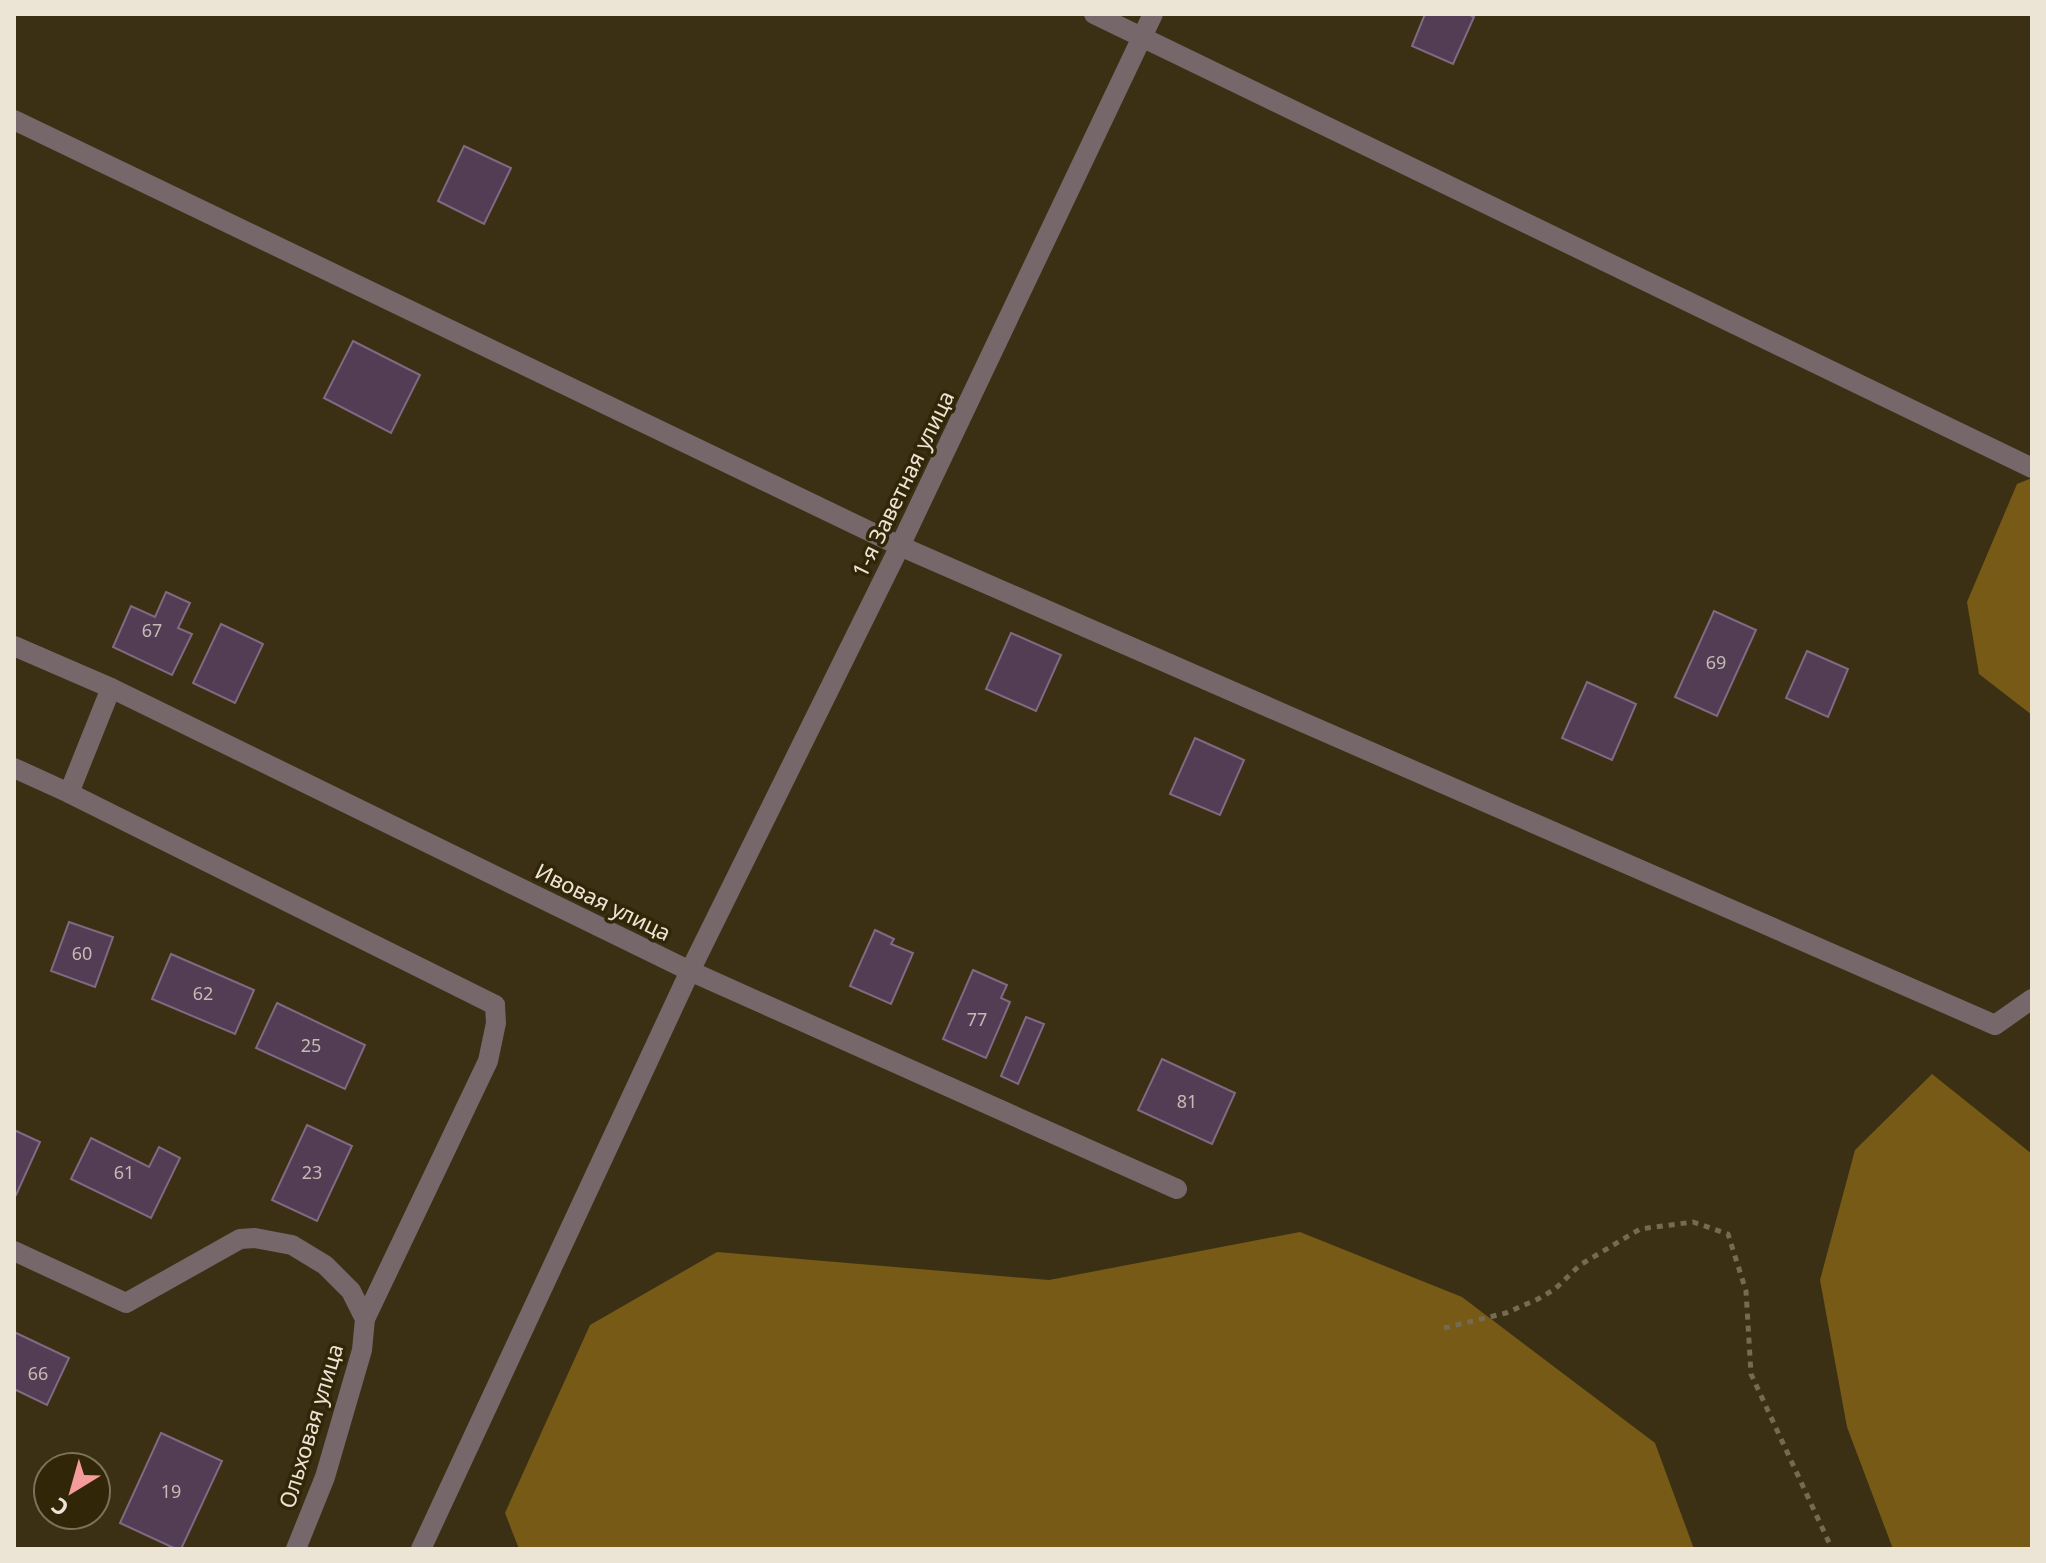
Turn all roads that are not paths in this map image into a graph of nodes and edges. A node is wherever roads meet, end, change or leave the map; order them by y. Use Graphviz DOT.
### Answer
graph roads {
  1 [pos="1094,14"];
  2 [pos="1153,14"];
  3 [pos="1142,36"];
  4 [pos="14,120"];
  5 [pos="2032,468"];
  6 [pos="900,546"];
  7 [pos="14,646"];
  8 [pos="111,688"];
  9 [pos="14,768"];
  10 [pos="69,793"];
  11 [pos="690,971"];
  12 [pos="2032,999"];
  13 [pos="1177,1189"];
  14 [pos="14,1251"];
  15 [pos="365,1319"];
  16 [pos="296,1549"];
  17 [pos="421,1549"];
  1 -- 3 [label="street"];
  2 -- 3 [label="street, 1-я Заветная улица"];
  3 -- 5 [label="street"];
  3 -- 6 [label="street, 1-я Заветная улица"];
  4 -- 6 [label="street"];
  6 -- 11 [label="street, 1-я Заветная улица"];
  6 -- 12 [label="street"];
  7 -- 8 [label="street, Ивовая улица"];
  8 -- 10 [label="street"];
  8 -- 11 [label="street, Ивовая улица"];
  9 -- 10 [label="street"];
  10 -- 15 [label="street, Ольховая улица"];
  11 -- 13 [label="street, Ивовая улица"];
  11 -- 17 [label="street, 1-я Заветная улица"];
  14 -- 15 [label="street"];
  15 -- 16 [label="street, Ольховая улица"];
}
